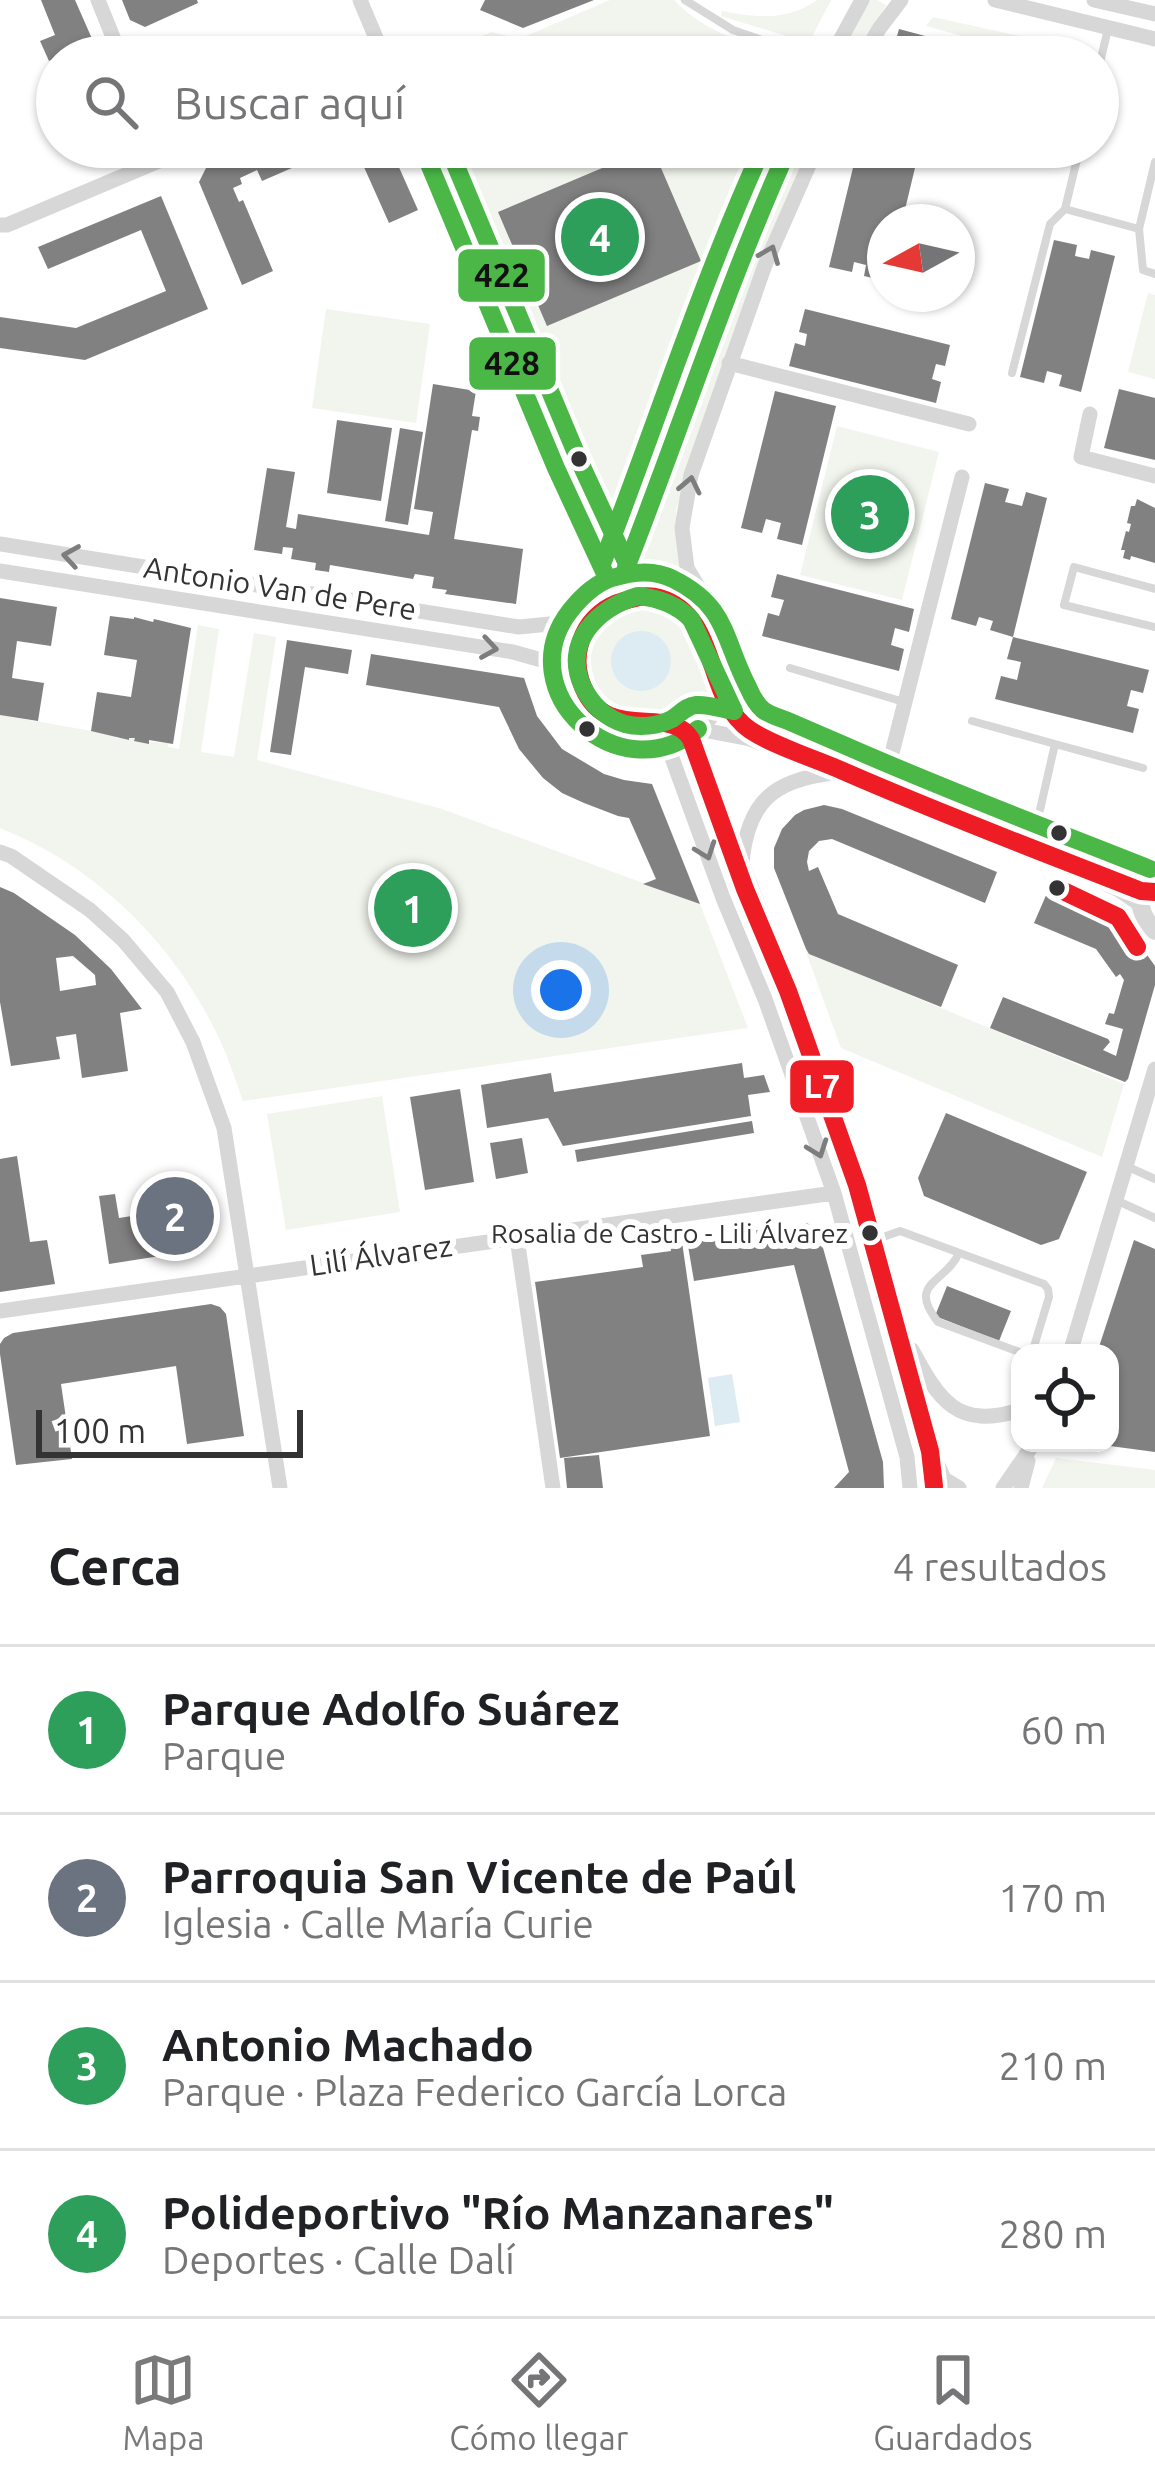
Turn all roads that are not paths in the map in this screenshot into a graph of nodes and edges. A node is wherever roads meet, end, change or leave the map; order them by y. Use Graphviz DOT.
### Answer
graph roads {
  1 [pos="98,0"];
  2 [pos="359,0"];
  3 [pos="685,0"];
  4 [pos="862,0"];
  5 [pos="901,0"];
  6 [pos="994,0"];
  7 [pos="1094,0"];
  8 [pos="1155,14"];
  9 [pos="1108,28"];
  10 [pos="113,36"];
  11 [pos="375,36"];
  12 [pos="750,36"];
  13 [pos="842,36"];
  14 [pos="875,36"];
  15 [pos="1106,36"];
  16 [pos="1155,39"];
  17 [pos="1155,162"];
  18 [pos="128,168"];
  19 [pos="431,168"];
  20 [pos="780,168"];
  21 [pos="807,168"];
  22 [pos="1075,168"];
  23 [pos="1065,209"];
  24 [pos="0,225"];
  25 [pos="1139,229"];
  26 [pos="1155,274"];
  27 [pos="729,363"];
  28 [pos="1012,373"];
  29 [pos="1090,414"];
  30 [pos="969,424"];
  31 [pos="1155,476"];
  32 [pos="962,477"];
  33 [pos="0,544"];
  34 [pos="0,571"];
  35 [pos="615,575"];
  36 [pos="1155,589"];
  37 [pos="704,596"];
  38 [pos="560,623"];
  39 [pos="1155,627"];
  40 [pos="730,652"];
  41 [pos="552,663"];
  42 [pos="790,668"];
  43 [pos="905,703"];
  44 [pos="973,721"];
  45 [pos="695,732"];
  46 [pos="1055,744"];
  47 [pos="668,746"];
  48 [pos="889,765"];
  49 [pos="1143,768"];
  50 [pos="835,773"];
  51 [pos="1037,825"];
  52 [pos="0,852"];
  53 [pos="742,866"];
  54 [pos="1153,867"];
  55 [pos="1138,903"];
  56 [pos="1155,931"];
  57 [pos="1155,1069"];
  58 [pos="1126,1166"];
  59 [pos="1155,1179"];
  60 [pos="834,1192"];
  61 [pos="1116,1201"];
  62 [pos="1155,1218"];
  63 [pos="518,1238"];
  64 [pos="874,1240"];
  65 [pos="959,1253"];
  66 [pos="248,1274"];
  67 [pos="0,1311"];
  68 [pos="900,1330"];
  69 [pos="1035,1344"];
  70 [pos="1073,1344"];
  71 [pos="1011,1349"];
  72 [pos="1011,1412"];
  73 [pos="1028,1452"];
  74 [pos="1031,1452"];
  75 [pos="280,1488"];
  76 [pos="553,1488"];
  77 [pos="910,1488"];
  78 [pos="959,1488"];
  79 [pos="1003,1488"];
  80 [pos="1021,1488"];
  1 -- 10 [label="street"];
  2 -- 11 [label="street"];
  3 -- 12 [label="lane"];
  4 -- 13 [label="street"];
  5 -- 14 [label="street"];
  6 -- 9 [label="street"];
  7 -- 8 [label="street"];
  9 -- 15 [label="lane"];
  9 -- 16 [label="street"];
  17 -- 25 [label="lane"];
  18 -- 24 [label="street"];
  19 -- 35 [label="street"];
  20 -- 35 [label="street"];
  27 -- 21 [label="street, one-way"];
  22 -- 23 [label="lane"];
  23 -- 25 [label="lane"];
  23 -- 28 [label="lane"];
  25 -- 26 [label="lane"];
  27 -- 30 [label="street"];
  37 -- 27 [label="street, one-way"];
  29 -- 31 [label="street"];
  32 -- 43 [label="street"];
  38 -- 33 [label="street, Antonio Van de Pere, one-way"];
  34 -- 41 [label="street, Antonio Van de Pere, one-way"];
  35 -- 37 [label="street"];
  35 -- 38 [label="street"];
  36 -- 39 [label="lane"];
  37 -- 40 [label="street"];
  38 -- 41 [label="street"];
  40 -- 45 [label="street"];
  40 -- 48 [label="street"];
  41 -- 47 [label="street"];
  42 -- 43 [label="lane"];
  43 -- 48 [label="street"];
  44 -- 46 [label="lane"];
  45 -- 47 [label="street"];
  45 -- 50 [label="street"];
  45 -- 53 [label="street"];
  46 -- 49 [label="lane"];
  46 -- 51 [label="lane"];
  47 -- 60 [label="street, one-way"];
  48 -- 51 [label="street"];
  50 -- 53 [label="street"];
  50 -- 55 [label="street"];
  51 -- 54 [label="street"];
  52 -- 66 [label="street"];
  53 -- 64 [label="street"];
  54 -- 55 [label="street"];
  55 -- 56 [label="street"];
  57 -- 58 [label="street"];
  58 -- 59 [label="lane"];
  58 -- 61 [label="street"];
  60 -- 63 [label="street, Lilí Álvarez"];
  60 -- 77 [label="street"];
  61 -- 62 [label="lane"];
  61 -- 70 [label="street"];
  63 -- 66 [label="street, Lilí Álvarez"];
  63 -- 76 [label="street"];
  64 -- 65 [label="lane"];
  64 -- 68 [label="street"];
  65 -- 69 [label="lane"];
  65 -- 71 [label="lane"];
  66 -- 67 [label="street, Lilí Álvarez"];
  66 -- 75 [label="street"];
  68 -- 72 [label="street"];
  68 -- 78 [label="street"];
  73 -- 79 [label="street"];
  74 -- 80 [label="street"];
}
